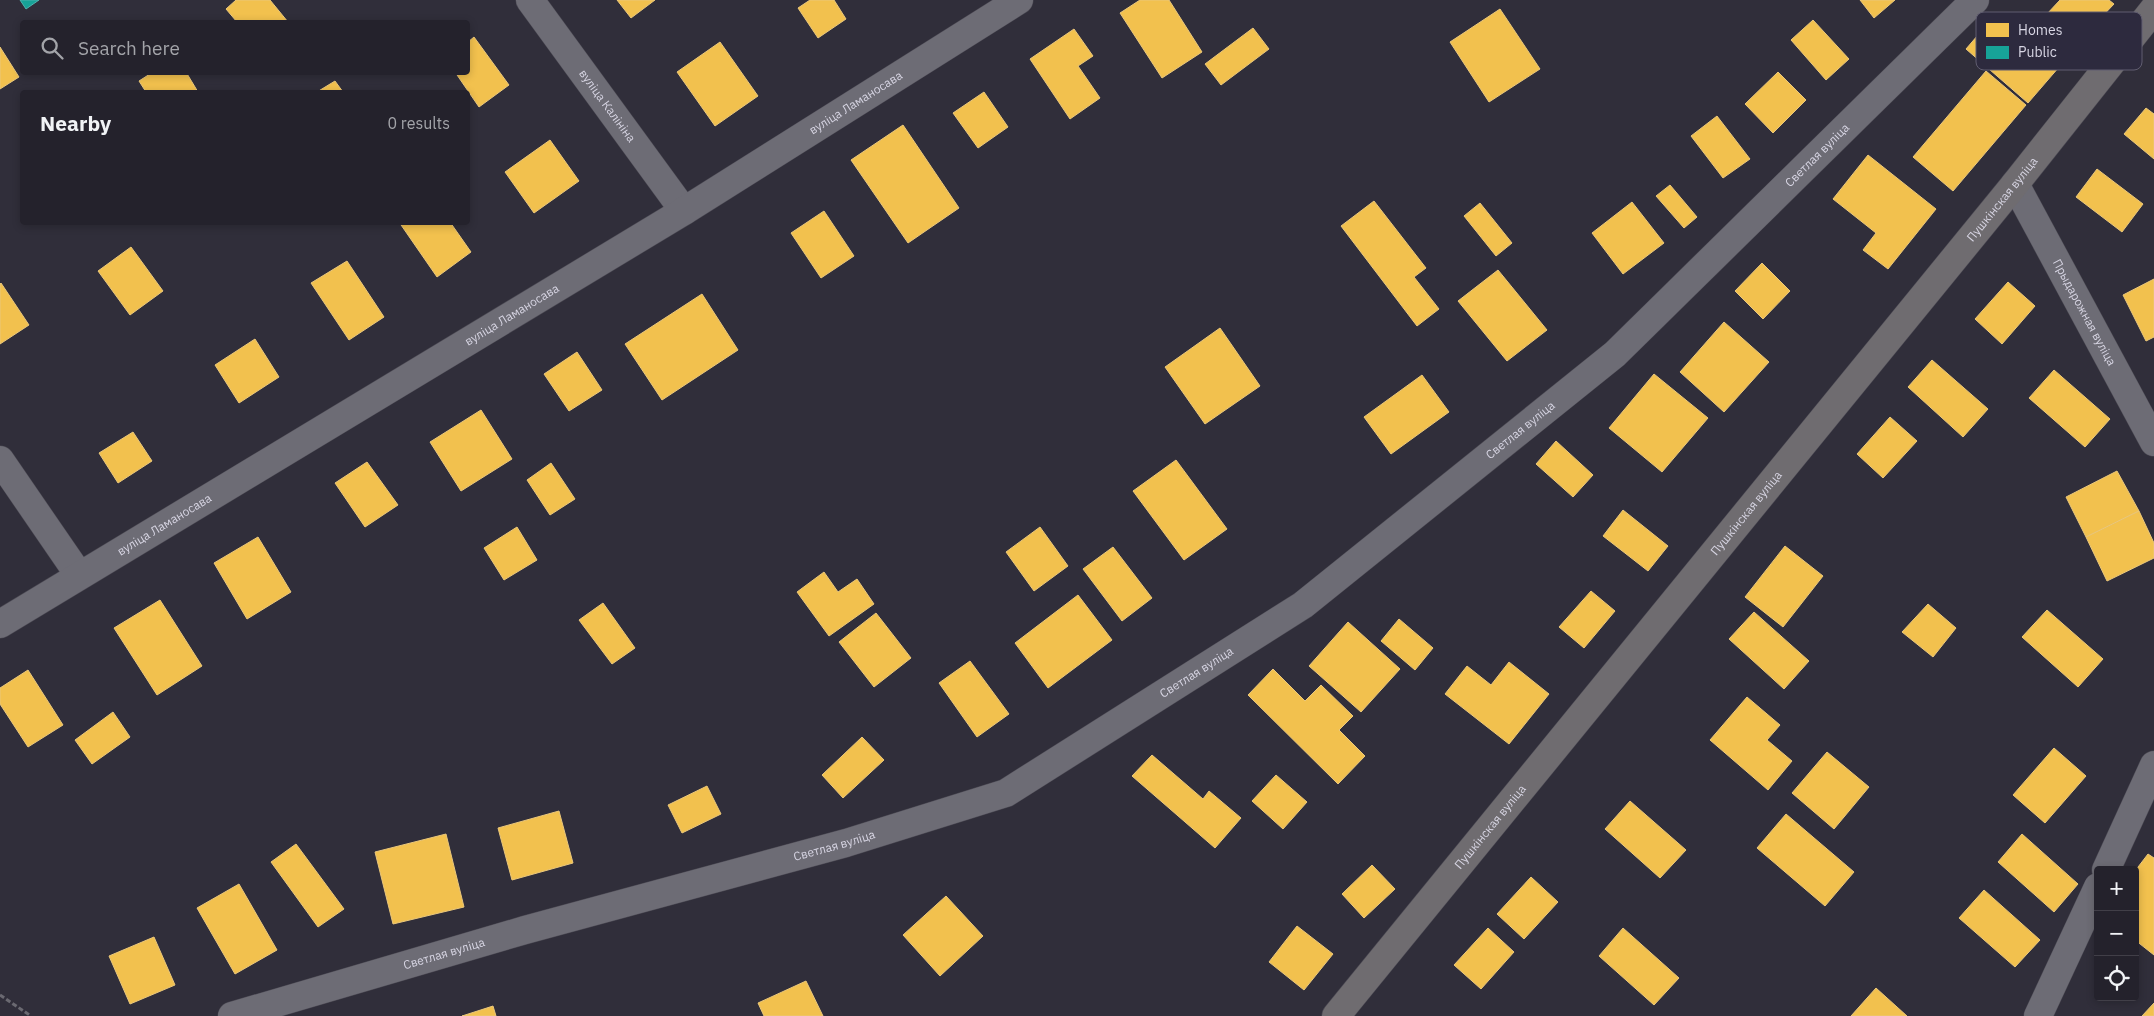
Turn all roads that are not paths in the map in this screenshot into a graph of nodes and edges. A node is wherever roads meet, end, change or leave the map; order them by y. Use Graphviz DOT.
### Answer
graph roads {
  1 [pos="530,0"];
  2 [pos="1019,0"];
  3 [pos="1975,0"];
  4 [pos="2154,9"];
  5 [pos="2142,24"];
  6 [pos="2106,70"];
  7 [pos="2015,184"];
  8 [pos="684,211"];
  9 [pos="2154,442"];
  10 [pos="0,460"];
  11 [pos="79,575"];
  12 [pos="0,624"];
  13 [pos="2154,765"];
  14 [pos="2108,866"];
  15 [pos="2094,895"];
  16 [pos="232,1016"];
  17 [pos="1336,1016"];
  18 [pos="2038,1016"];
  1 -- 8 [label="street, вуліца Калініна"];
  2 -- 8 [label="street, вуліца Ламаносава"];
  3 -- 16 [label="street, Светлая вуліца"];
  4 -- 5 [label="main road, Пушкінская вуліца"];
  6 -- 7 [label="main road, Пушкінская вуліца"];
  7 -- 9 [label="street, Прыдарожная вуліца"];
  7 -- 17 [label="main road, Пушкінская вуліца"];
  8 -- 11 [label="street, вуліца Ламаносава"];
  10 -- 11 [label="street"];
  11 -- 12 [label="street, вуліца Ламаносава"];
  13 -- 14 [label="street"];
  15 -- 18 [label="street"];
}
